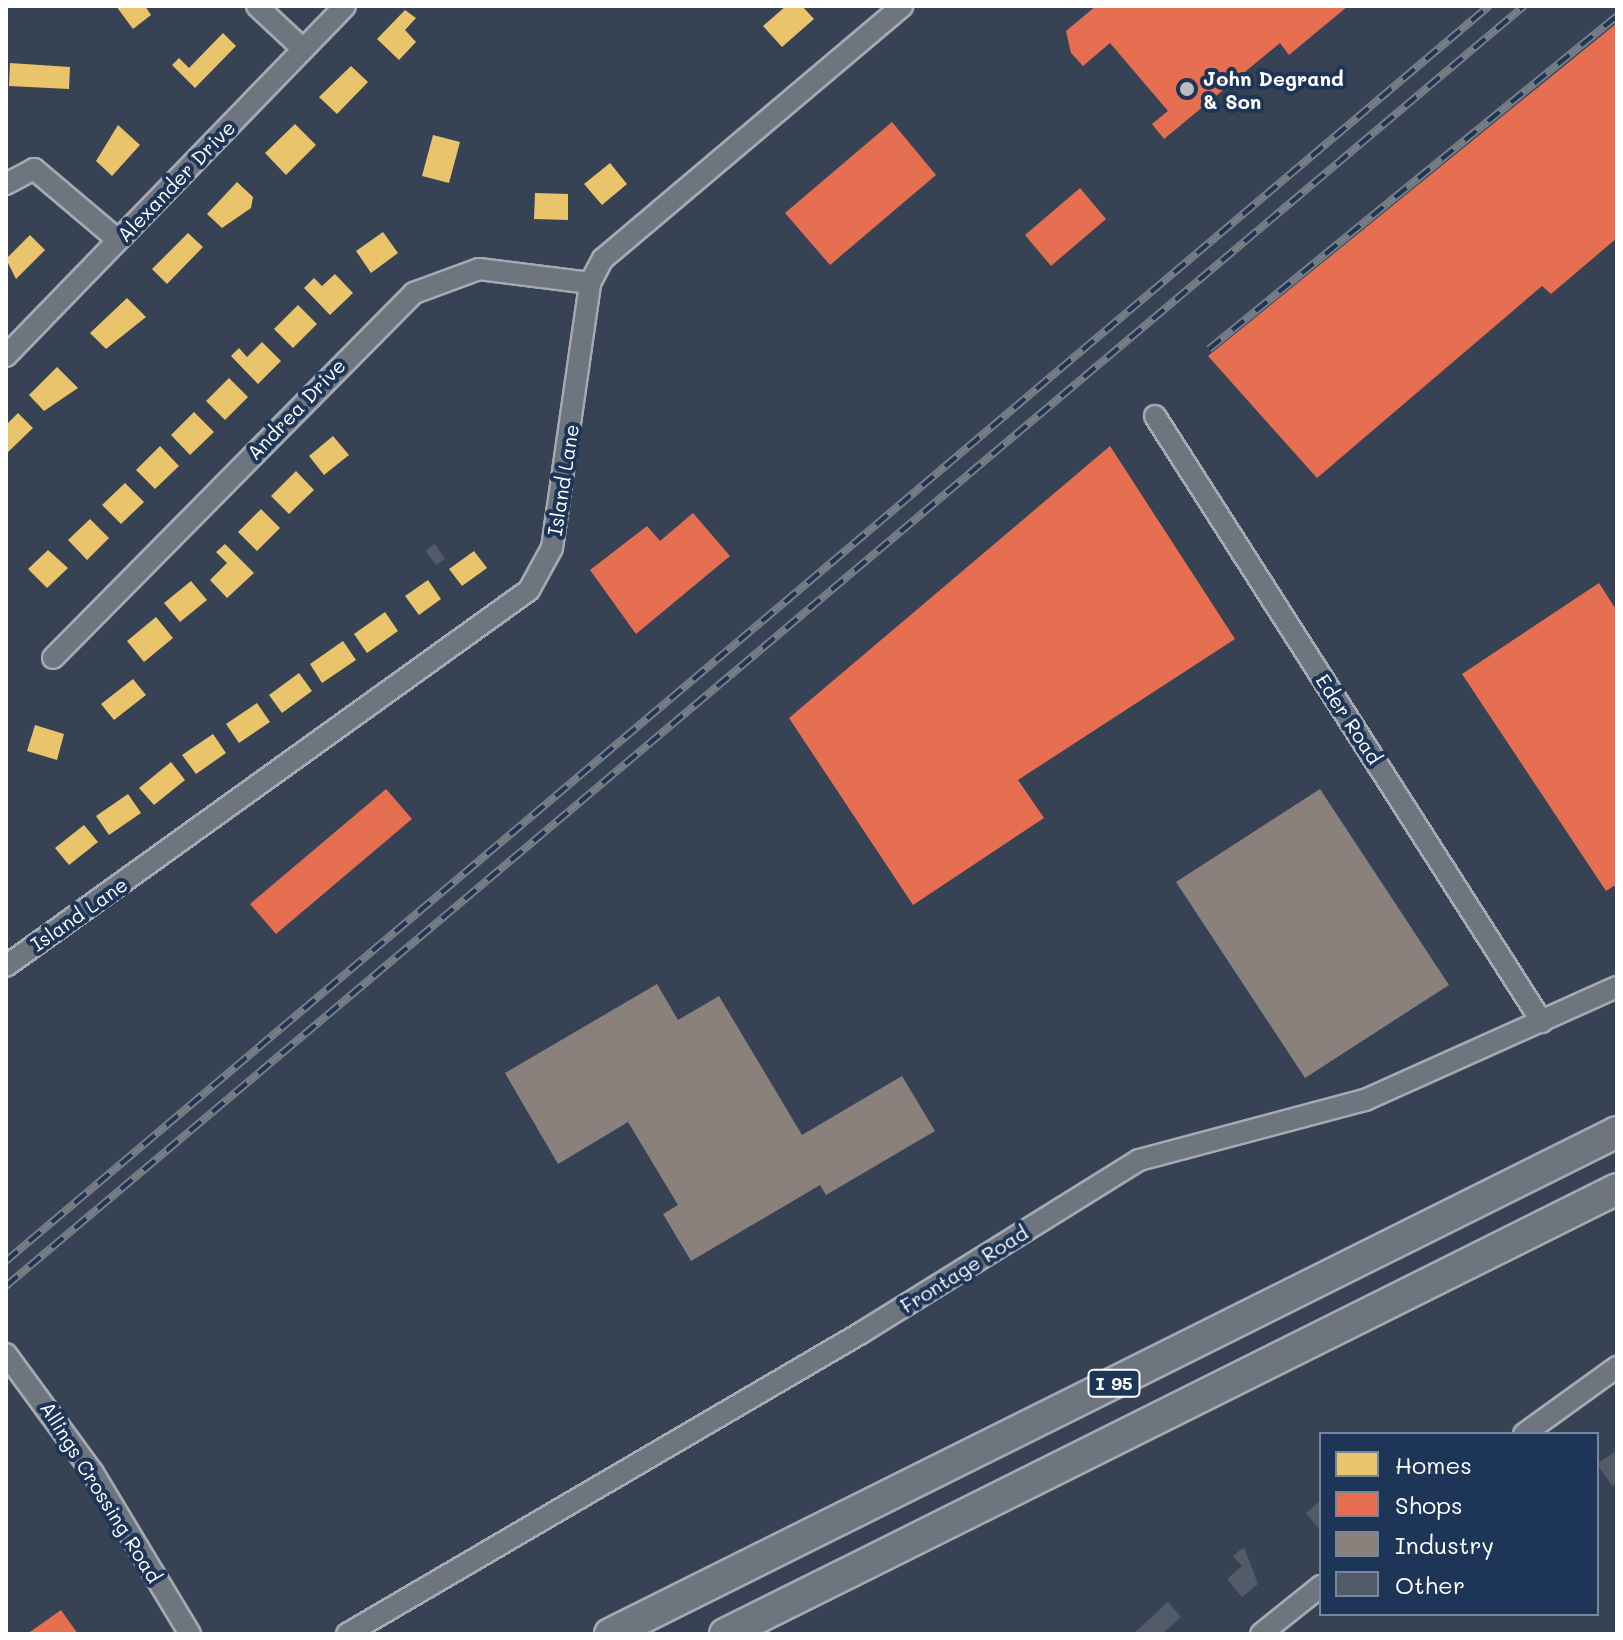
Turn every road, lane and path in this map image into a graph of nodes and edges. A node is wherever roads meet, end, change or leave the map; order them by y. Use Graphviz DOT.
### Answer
graph roads {
  1 [pos="257,6"];
  2 [pos="345,6"];
  3 [pos="902,6"];
  4 [pos="303,49"];
  5 [pos="6,184"];
  6 [pos="118,240"];
  7 [pos="590,283"];
  8 [pos="6,356"];
  9 [pos="1155,416"];
  10 [pos="53,658"];
  11 [pos="6,966"];
  12 [pos="1617,987"];
  13 [pos="1542,1022"];
  14 [pos="1617,1132"];
  15 [pos="1617,1189"];
  16 [pos="6,1354"];
  17 [pos="1617,1367"];
  18 [pos="1527,1432"];
  19 [pos="1319,1588"];
  20 [pos="190,1634"];
  21 [pos="347,1634"];
  22 [pos="610,1634"];
  23 [pos="725,1634"];
  24 [pos="1261,1634"];
  1 -- 4 [label="street"];
  2 -- 4 [label="street, Alexander Drive"];
  3 -- 7 [label="street, Island Lane"];
  4 -- 6 [label="street, Alexander Drive"];
  5 -- 6 [label="street"];
  6 -- 8 [label="street, Alexander Drive"];
  7 -- 10 [label="street, Andrea Drive"];
  7 -- 11 [label="street, Island Lane"];
  9 -- 13 [label="street, Eder Road"];
  12 -- 13 [label="street, Frontage Road"];
  13 -- 21 [label="street, Frontage Road"];
  14 -- 22 [label="highway, I 95"];
  15 -- 23 [label="highway, I 95"];
  16 -- 20 [label="street, Allings Crossing Road"];
  17 -- 18 [label="street"];
  19 -- 24 [label="street"];
}
